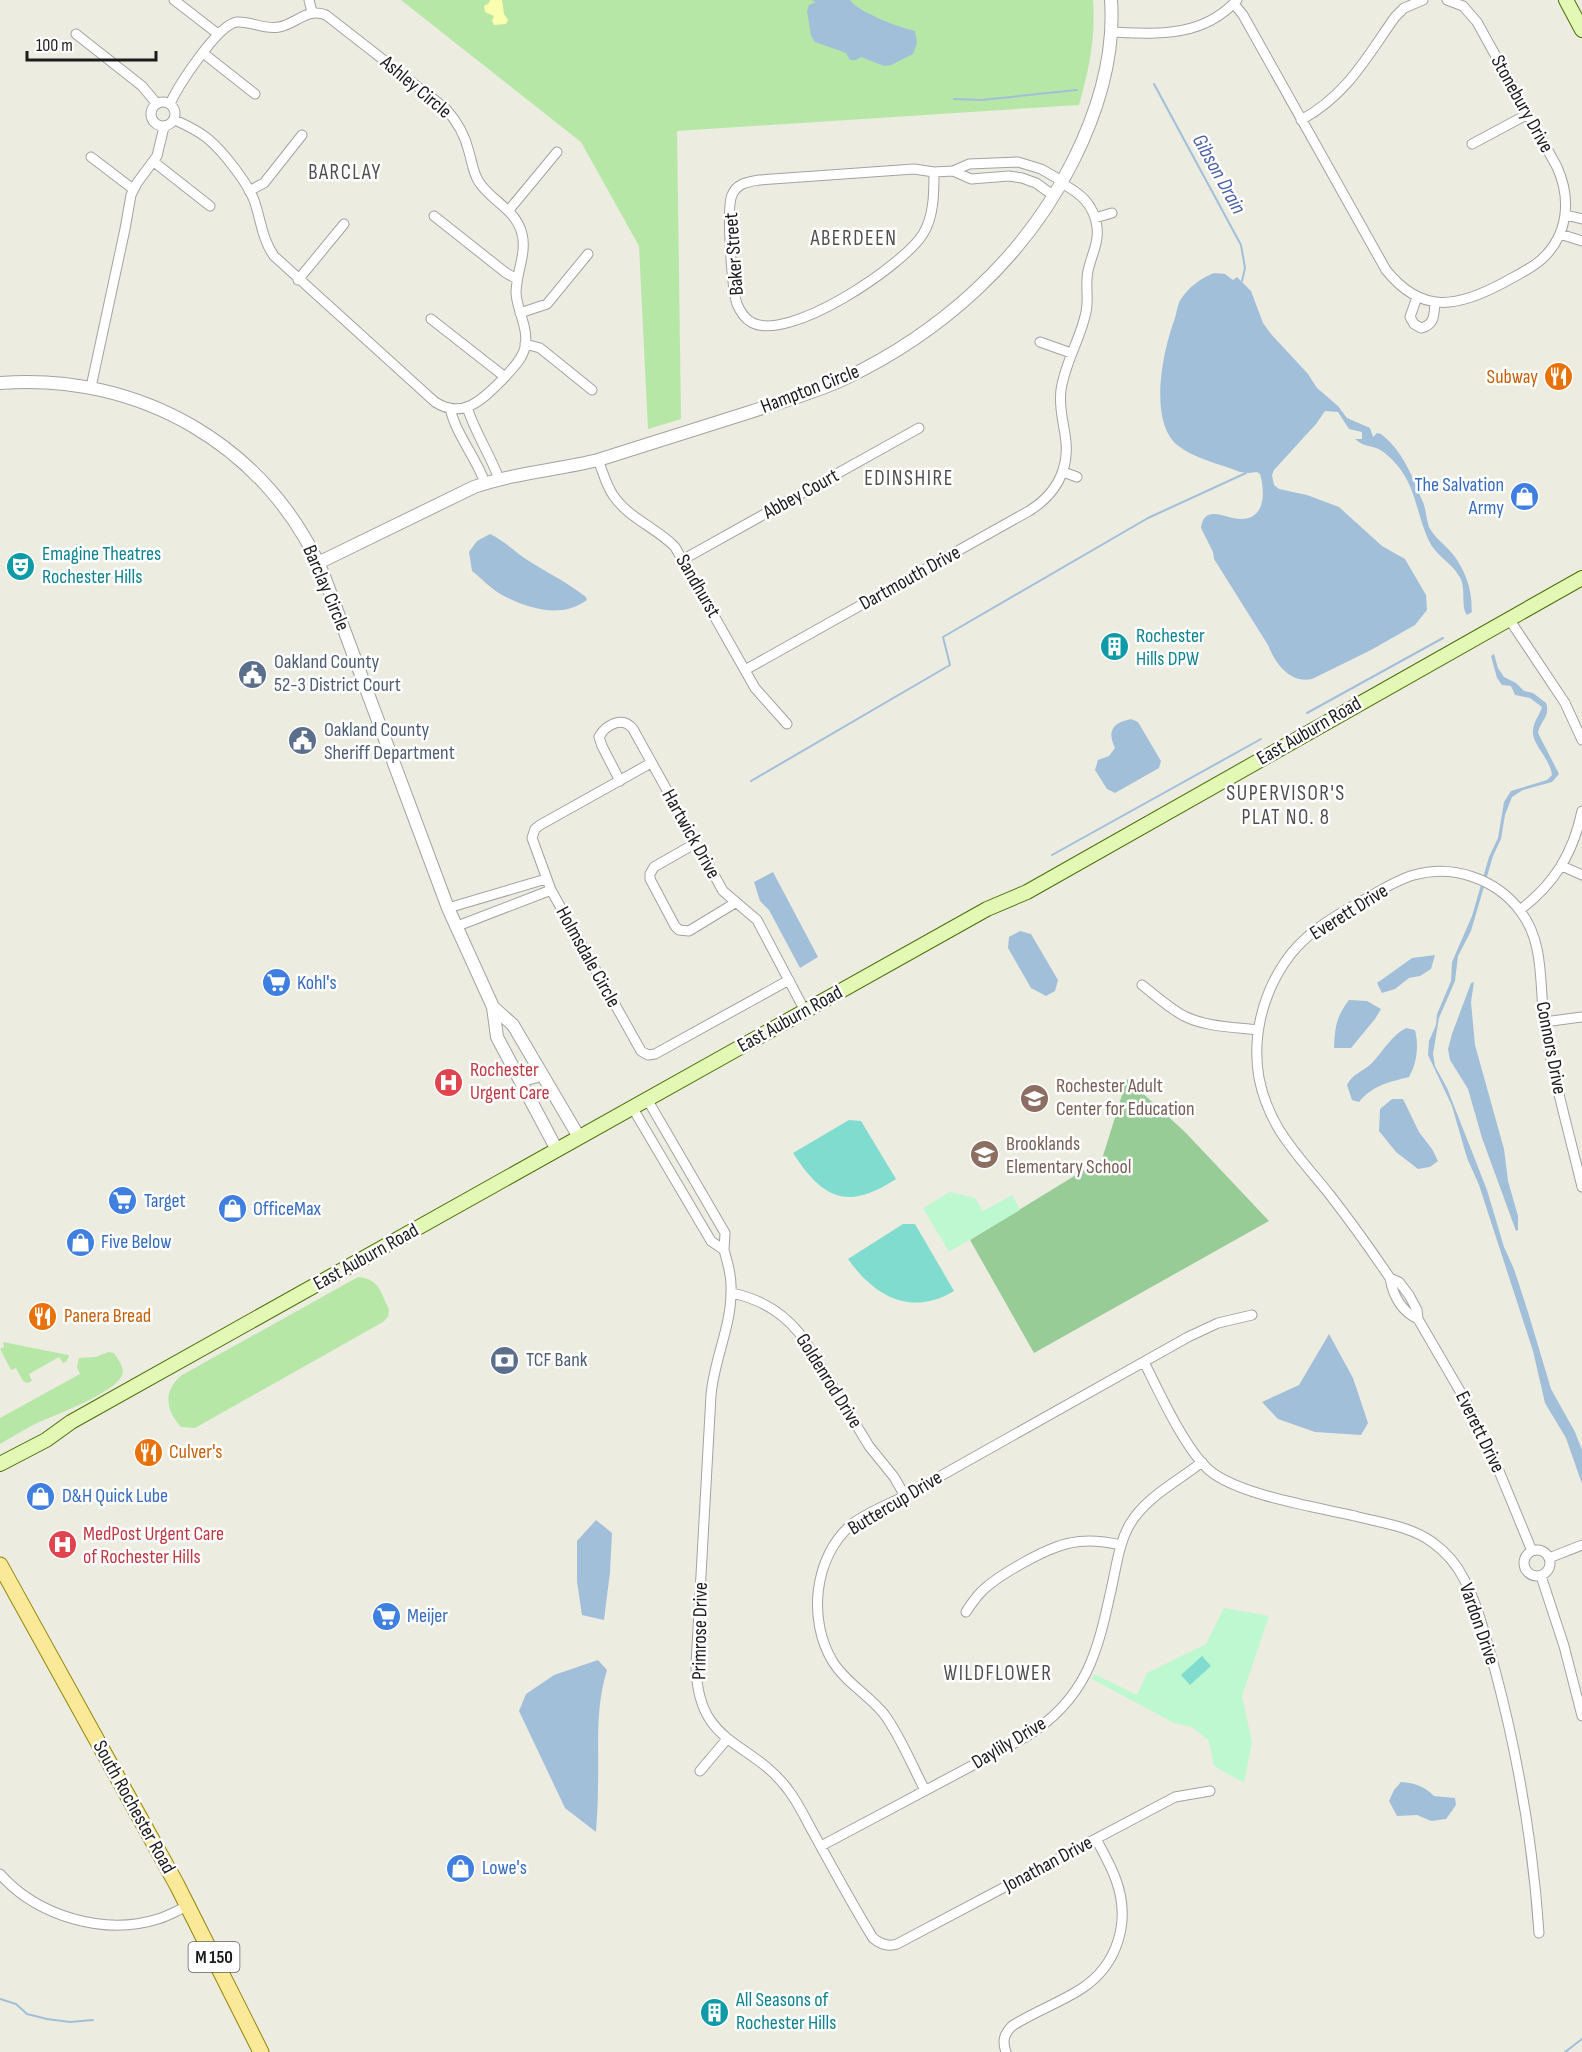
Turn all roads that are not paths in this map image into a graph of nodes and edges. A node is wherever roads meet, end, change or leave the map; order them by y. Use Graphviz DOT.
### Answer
graph roads {
  1 [pos="174,0"];
  2 [pos="309,0"];
  3 [pos="1111,0"];
  4 [pos="1423,0"];
  5 [pos="1566,0"];
  6 [pos="1454,1"];
  7 [pos="1236,2"];
  8 [pos="312,12"];
  9 [pos="1582,30"];
  10 [pos="1111,32"];
  11 [pos="76,34"];
  12 [pos="218,34"];
  13 [pos="203,54"];
  14 [pos="255,94"];
  15 [pos="157,104"];
  16 [pos="170,104"];
  17 [pos="1528,114"];
  18 [pos="175,120"];
  19 [pos="1301,120"];
  20 [pos="164,127"];
  21 [pos="302,135"];
  22 [pos="1472,144"];
  23 [pos="557,152"];
  24 [pos="91,157"];
  25 [pos="1010,161"];
  26 [pos="154,162"];
  27 [pos="953,171"];
  28 [pos="934,172"];
  29 [pos="1009,176"];
  30 [pos="1062,182"];
  31 [pos="133,189"];
  32 [pos="249,192"];
  33 [pos="1054,196"];
  34 [pos="210,206"];
  35 [pos="509,210"];
  36 [pos="1112,213"];
  37 [pos="1566,215"];
  38 [pos="434,216"];
  39 [pos="1095,218"];
  40 [pos="1582,219"];
  41 [pos="344,224"];
  42 [pos="1560,234"];
  43 [pos="1582,241"];
  44 [pos="588,255"];
  45 [pos="517,279"];
  46 [pos="298,280"];
  47 [pos="1418,297"];
  48 [pos="1435,302"];
  49 [pos="520,313"];
  50 [pos="431,319"];
  51 [pos="1040,342"];
  52 [pos="525,344"];
  53 [pos="1071,353"];
  54 [pos="505,377"];
  55 [pos="0,383"];
  56 [pos="91,387"];
  57 [pos="592,390"];
  58 [pos="467,407"];
  59 [pos="450,408"];
  60 [pos="919,428"];
  61 [pos="485,448"];
  62 [pos="472,455"];
  63 [pos="598,460"];
  64 [pos="1063,472"];
  65 [pos="1077,477"];
  66 [pos="499,479"];
  67 [pos="485,483"];
  68 [pos="684,560"];
  69 [pos="318,563"];
  70 [pos="1582,578"];
  71 [pos="1509,619"];
  72 [pos="745,670"];
  73 [pos="787,724"];
  74 [pos="1582,740"];
  75 [pos="651,763"];
  76 [pos="620,781"];
  77 [pos="1582,811"];
  78 [pos="696,843"];
  79 [pos="1562,866"];
  80 [pos="1582,876"];
  81 [pos="546,879"];
  82 [pos="551,890"];
  83 [pos="735,903"];
  84 [pos="448,908"];
  85 [pos="1520,910"];
  86 [pos="455,927"];
  87 [pos="789,980"];
  88 [pos="1142,985"];
  89 [pos="493,1007"];
  90 [pos="805,1011"];
  91 [pos="1582,1017"];
  92 [pos="1544,1022"];
  93 [pos="1258,1030"];
  94 [pos="508,1059"];
  95 [pos="542,1073"];
  96 [pos="647,1099"];
  97 [pos="632,1107"];
  98 [pos="579,1137"];
  99 [pos="557,1150"];
  100 [pos="1582,1187"];
  101 [pos="699,1188"];
  102 [pos="684,1196"];
  103 [pos="724,1250"];
  104 [pos="732,1293"];
  105 [pos="1252,1315"];
  106 [pos="1144,1362"];
  107 [pos="1202,1462"];
  108 [pos="0,1464"];
  109 [pos="905,1496"];
  110 [pos="1121,1545"];
  111 [pos="1582,1545"];
  112 [pos="1532,1551"];
  113 [pos="1549,1558"];
  114 [pos="0,1565"];
  115 [pos="1541,1576"];
  116 [pos="966,1612"];
  117 [pos="1582,1716"];
  118 [pos="727,1739"];
  119 [pos="700,1771"];
  120 [pos="925,1790"];
  121 [pos="1210,1791"];
  122 [pos="1096,1839"];
  123 [pos="821,1846"];
  124 [pos="0,1874"];
  125 [pos="188,1906"];
  126 [pos="1539,1933"];
  127 [pos="888,1946"];
  128 [pos="261,2052"];
  129 [pos="1006,2052"];
  1 -- 12 [label="street"];
  2 -- 8 [label="street"];
  3 -- 10 [label="street, Hampton Circle"];
  4 -- 19 [label="street"];
  5 -- 9 [label="main road"];
  6 -- 17 [label="street, Stonebury Drive"];
  7 -- 10 [label="street"];
  7 -- 19 [label="street, Stonebury Drive"];
  8 -- 12 [label="street"];
  8 -- 35 [label="street, Ashley Circle"];
  10 -- 30 [label="street, Hampton Circle"];
  11 -- 15 [label="street"];
  12 -- 13 [label="street"];
  13 -- 14 [label="street"];
  13 -- 16 [label="street"];
  15 -- 16 [label="street"];
  15 -- 20 [label="street"];
  16 -- 18 [label="street"];
  17 -- 22 [label="street"];
  17 -- 37 [label="street, Stonebury Drive"];
  18 -- 20 [label="street"];
  18 -- 32 [label="street"];
  19 -- 47 [label="street, Stonebury Drive"];
  20 -- 26 [label="street"];
  21 -- 32 [label="street"];
  23 -- 35 [label="street"];
  24 -- 31 [label="street"];
  25 -- 27 [label="street, Baker Street"];
  25 -- 29 [label="street"];
  25 -- 30 [label="street, Baker Street"];
  26 -- 31 [label="street"];
  26 -- 34 [label="street"];
  27 -- 28 [label="street, Baker Street"];
  27 -- 29 [label="street, Baker Street"];
  28 -- 28 [label="street, Baker Street"];
  29 -- 33 [label="street, Baker Street"];
  30 -- 33 [label="street, Hampton Circle"];
  30 -- 39 [label="street"];
  31 -- 56 [label="street"];
  32 -- 46 [label="street"];
  33 -- 63 [label="street, Hampton Circle"];
  35 -- 45 [label="street, Ashley Circle"];
  36 -- 39 [label="street"];
  37 -- 40 [label="street"];
  37 -- 42 [label="street, Stonebury Drive"];
  38 -- 45 [label="street"];
  39 -- 53 [label="street, Dartmouth Drive"];
  41 -- 46 [label="street"];
  42 -- 43 [label="street"];
  42 -- 48 [label="street, Stonebury Drive"];
  44 -- 49 [label="street"];
  45 -- 49 [label="street, Ashley Circle"];
  46 -- 59 [label="street"];
  47 -- 48 [label="street, Stonebury Drive"];
  47 -- 48 [label="street"];
  49 -- 52 [label="street, Ashley Circle"];
  50 -- 54 [label="street"];
  51 -- 53 [label="street"];
  52 -- 54 [label="street"];
  52 -- 57 [label="street"];
  53 -- 64 [label="street, Dartmouth Drive"];
  54 -- 58 [label="street"];
  55 -- 56 [label="street, Barclay Circle"];
  56 -- 69 [label="street, Barclay Circle"];
  58 -- 59 [label="street"];
  58 -- 61 [label="street"];
  59 -- 62 [label="street"];
  60 -- 68 [label="street, Abbey Court"];
  61 -- 62 [label="street"];
  61 -- 66 [label="street"];
  62 -- 67 [label="street"];
  63 -- 66 [label="street, Hampton Circle"];
  63 -- 68 [label="street, Sandhurst"];
  64 -- 65 [label="street"];
  64 -- 72 [label="street, Dartmouth Drive"];
  66 -- 67 [label="street, Hampton Circle"];
  67 -- 69 [label="street, Hampton Circle"];
  68 -- 72 [label="street, Sandhurst"];
  69 -- 84 [label="street, Barclay Circle"];
  70 -- 71 [label="main road, East Auburn Road"];
  71 -- 74 [label="street"];
  71 -- 90 [label="main road, East Auburn Road"];
  72 -- 73 [label="street, Sandhurst"];
  75 -- 76 [label="street, Holmsdale Circle"];
  75 -- 76 [label="street, Hartwick Drive"];
  75 -- 78 [label="street, Hartwick Drive"];
  76 -- 81 [label="street, Holmsdale Circle"];
  77 -- 79 [label="street"];
  78 -- 83 [label="street, Hartwick Drive"];
  78 -- 83 [label="street"];
  79 -- 80 [label="street"];
  79 -- 85 [label="street"];
  81 -- 82 [label="street, Holmsdale Circle"];
  81 -- 84 [label="street"];
  82 -- 86 [label="street"];
  82 -- 87 [label="street, Holmsdale Circle"];
  83 -- 87 [label="street, Hartwick Drive"];
  84 -- 86 [label="street, Barclay Circle"];
  85 -- 92 [label="street, Connors Drive"];
  85 -- 93 [label="street, Everett Drive"];
  86 -- 89 [label="street, Barclay Circle"];
  87 -- 90 [label="street, Hartwick Drive"];
  88 -- 93 [label="street"];
  89 -- 94 [label="street, Barclay Circle"];
  89 -- 95 [label="street, Barclay Circle"];
  90 -- 96 [label="main road, East Auburn Road"];
  91 -- 92 [label="street"];
  92 -- 100 [label="street, Connors Drive"];
  93 -- 112 [label="street, Everett Drive"];
  94 -- 95 [label="street, Barclay Circle"];
  94 -- 99 [label="street, Barclay Circle"];
  95 -- 98 [label="street, Barclay Circle"];
  96 -- 97 [label="main road, East Auburn Road"];
  96 -- 101 [label="street, Primrose Drive"];
  97 -- 98 [label="main road, East Auburn Road"];
  97 -- 102 [label="street"];
  98 -- 99 [label="main road, East Auburn Road"];
  99 -- 108 [label="main road, East Auburn Road"];
  101 -- 102 [label="street"];
  101 -- 103 [label="street, Primrose Drive"];
  102 -- 103 [label="street"];
  103 -- 104 [label="street, Primrose Drive"];
  104 -- 109 [label="street, Goldenrod Drive"];
  104 -- 118 [label="street, Primrose Drive"];
  105 -- 106 [label="street, Buttercup Drive"];
  106 -- 107 [label="street, Vardon Drive"];
  106 -- 109 [label="street, Buttercup Drive"];
  107 -- 110 [label="street, Daylily Drive"];
  107 -- 126 [label="street, Vardon Drive"];
  109 -- 120 [label="street, Buttercup Drive"];
  110 -- 116 [label="street"];
  110 -- 120 [label="street, Daylily Drive"];
  111 -- 113 [label="street"];
  112 -- 113 [label="street"];
  112 -- 115 [label="street"];
  113 -- 115 [label="street"];
  114 -- 125 [label="main road, South Rochester Road / M 150"];
  115 -- 117 [label="street"];
  118 -- 119 [label="street"];
  118 -- 123 [label="street, Primrose Drive"];
  120 -- 123 [label="street, Daylily Drive"];
  121 -- 122 [label="street, Jonathan Drive"];
  122 -- 127 [label="street, Jonathan Drive"];
  122 -- 129 [label="street"];
  123 -- 127 [label="street, Primrose Drive"];
  124 -- 125 [label="street"];
  125 -- 128 [label="main road, South Rochester Road / M 150"];
}
